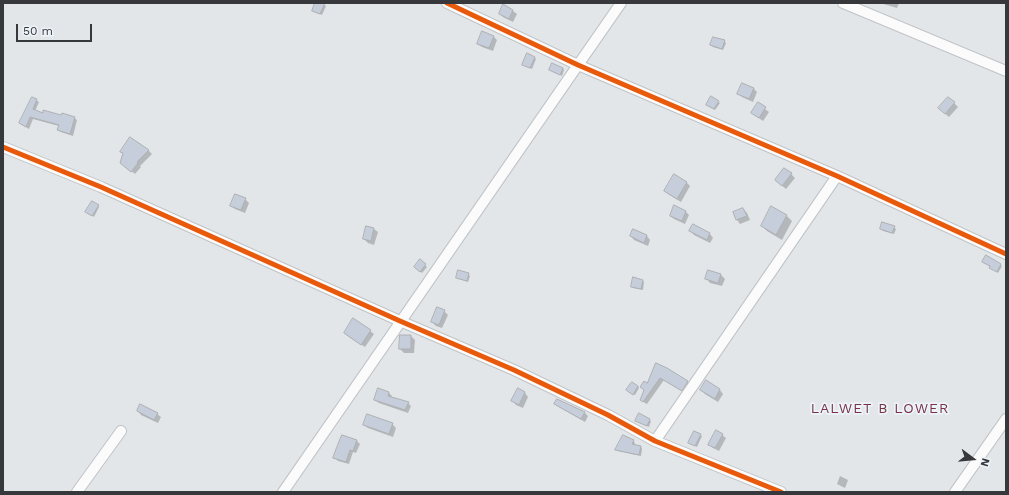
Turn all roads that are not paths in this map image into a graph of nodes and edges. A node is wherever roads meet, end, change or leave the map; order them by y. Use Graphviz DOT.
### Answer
graph roads {
  1 [pos="447,3"];
  2 [pos="621,3"];
  3 [pos="843,3"];
  4 [pos="578,65"];
  5 [pos="1006,71"];
  6 [pos="3,147"];
  7 [pos="837,176"];
  8 [pos="1006,254"];
  9 [pos="400,321"];
  10 [pos="1006,419"];
  11 [pos="121,431"];
  12 [pos="655,441"];
  13 [pos="77,492"];
  14 [pos="283,492"];
  15 [pos="781,492"];
  16 [pos="955,492"];
  1 -- 4 [label="street"];
  2 -- 4 [label="street"];
  3 -- 5 [label="street"];
  4 -- 7 [label="street"];
  4 -- 9 [label="street"];
  6 -- 9 [label="street"];
  7 -- 8 [label="street"];
  7 -- 12 [label="street"];
  9 -- 12 [label="street"];
  9 -- 14 [label="street"];
  10 -- 16 [label="street"];
  11 -- 13 [label="street"];
  12 -- 15 [label="street"];
}
